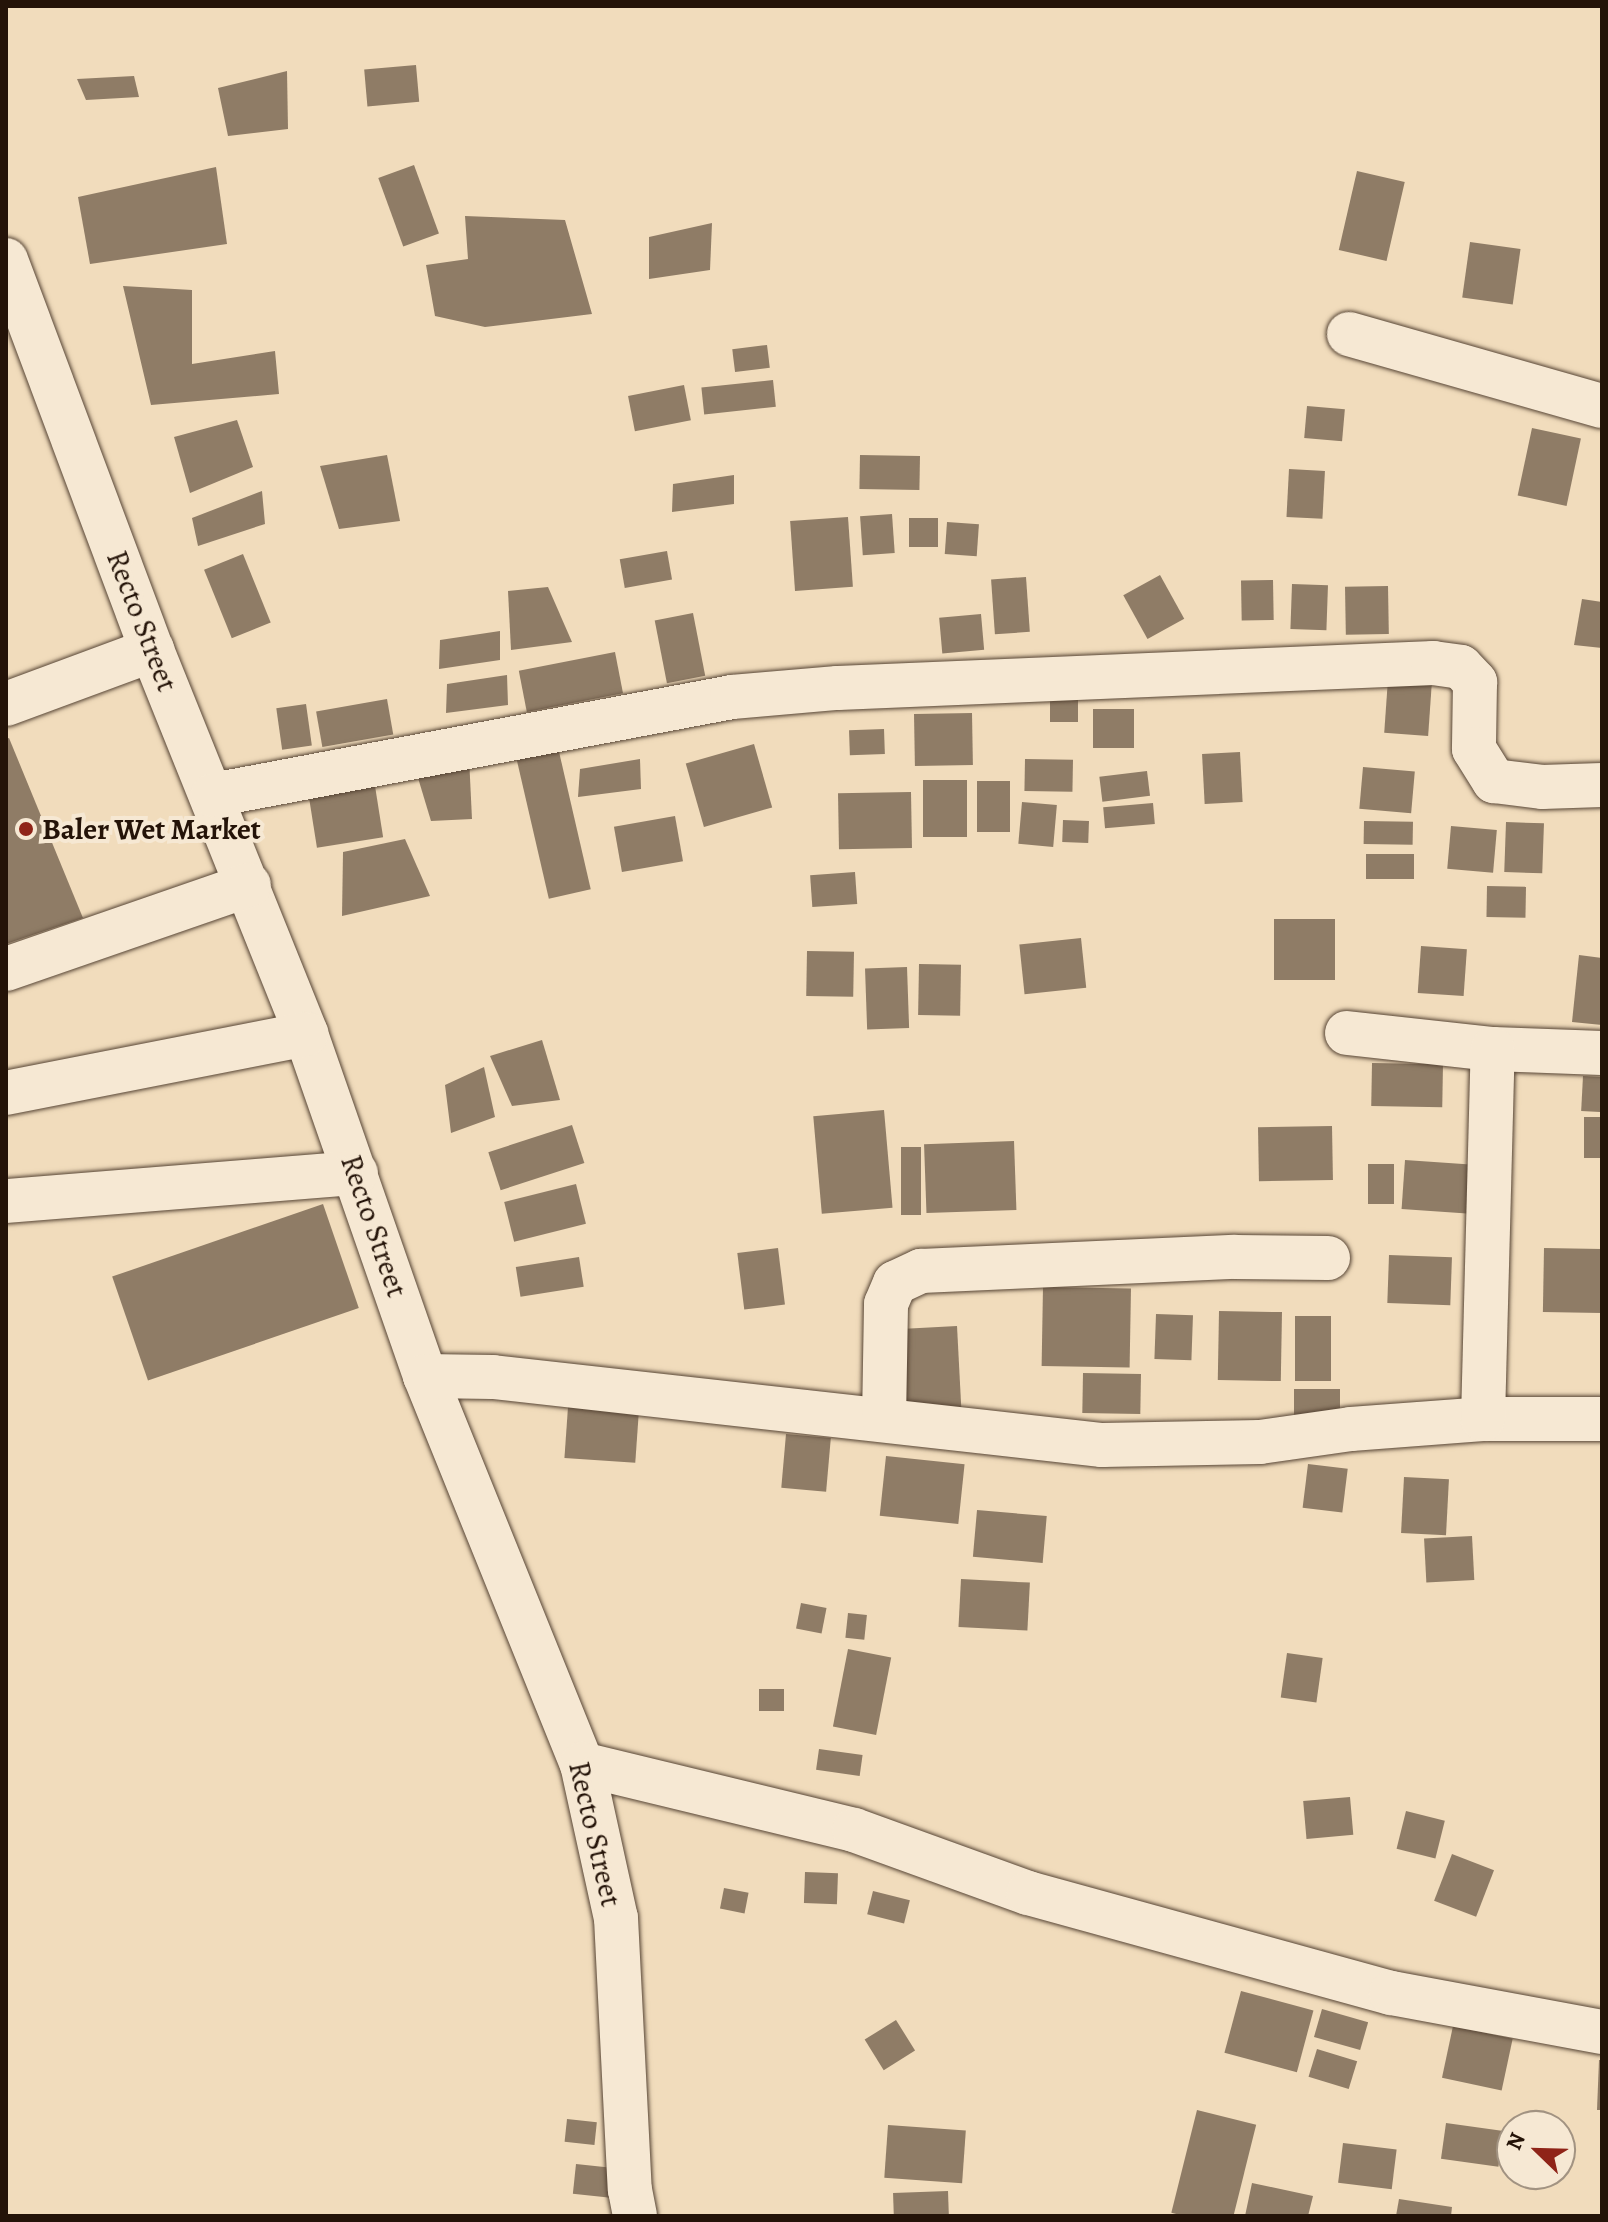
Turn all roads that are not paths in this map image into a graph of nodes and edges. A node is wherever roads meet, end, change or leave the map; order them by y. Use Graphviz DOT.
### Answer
graph roads {
  1 [pos="6,260"];
  2 [pos="1349,334"];
  3 [pos="1602,406"];
  4 [pos="152,650"];
  5 [pos="6,704"];
  6 [pos="1602,785"];
  7 [pos="213,795"];
  8 [pos="249,885"];
  9 [pos="6,969"];
  10 [pos="1347,1033"];
  11 [pos="306,1034"];
  12 [pos="1493,1049"];
  13 [pos="1602,1053"];
  14 [pos="6,1093"];
  15 [pos="356,1173"];
  16 [pos="6,1201"];
  17 [pos="1328,1258"];
  18 [pos="425,1376"];
  19 [pos="1483,1419"];
  20 [pos="1602,1419"];
  21 [pos="884,1420"];
  22 [pos="582,1764"];
  23 [pos="1602,2032"];
  24 [pos="635,2216"];
  1 -- 4 [label="street, Recto Street"];
  2 -- 3 [label="street"];
  4 -- 5 [label="street"];
  4 -- 7 [label="street, Recto Street"];
  6 -- 7 [label="street"];
  7 -- 8 [label="street, Recto Street"];
  8 -- 9 [label="street"];
  8 -- 11 [label="street, Recto Street"];
  10 -- 12 [label="street"];
  11 -- 14 [label="street"];
  11 -- 15 [label="street, Recto Street"];
  12 -- 13 [label="street"];
  12 -- 19 [label="street"];
  15 -- 16 [label="street"];
  15 -- 18 [label="street, Recto Street"];
  17 -- 21 [label="street"];
  18 -- 21 [label="street"];
  18 -- 22 [label="street, Recto Street"];
  19 -- 20 [label="street"];
  19 -- 21 [label="street"];
  22 -- 23 [label="street"];
  22 -- 24 [label="street, Recto Street"];
}
